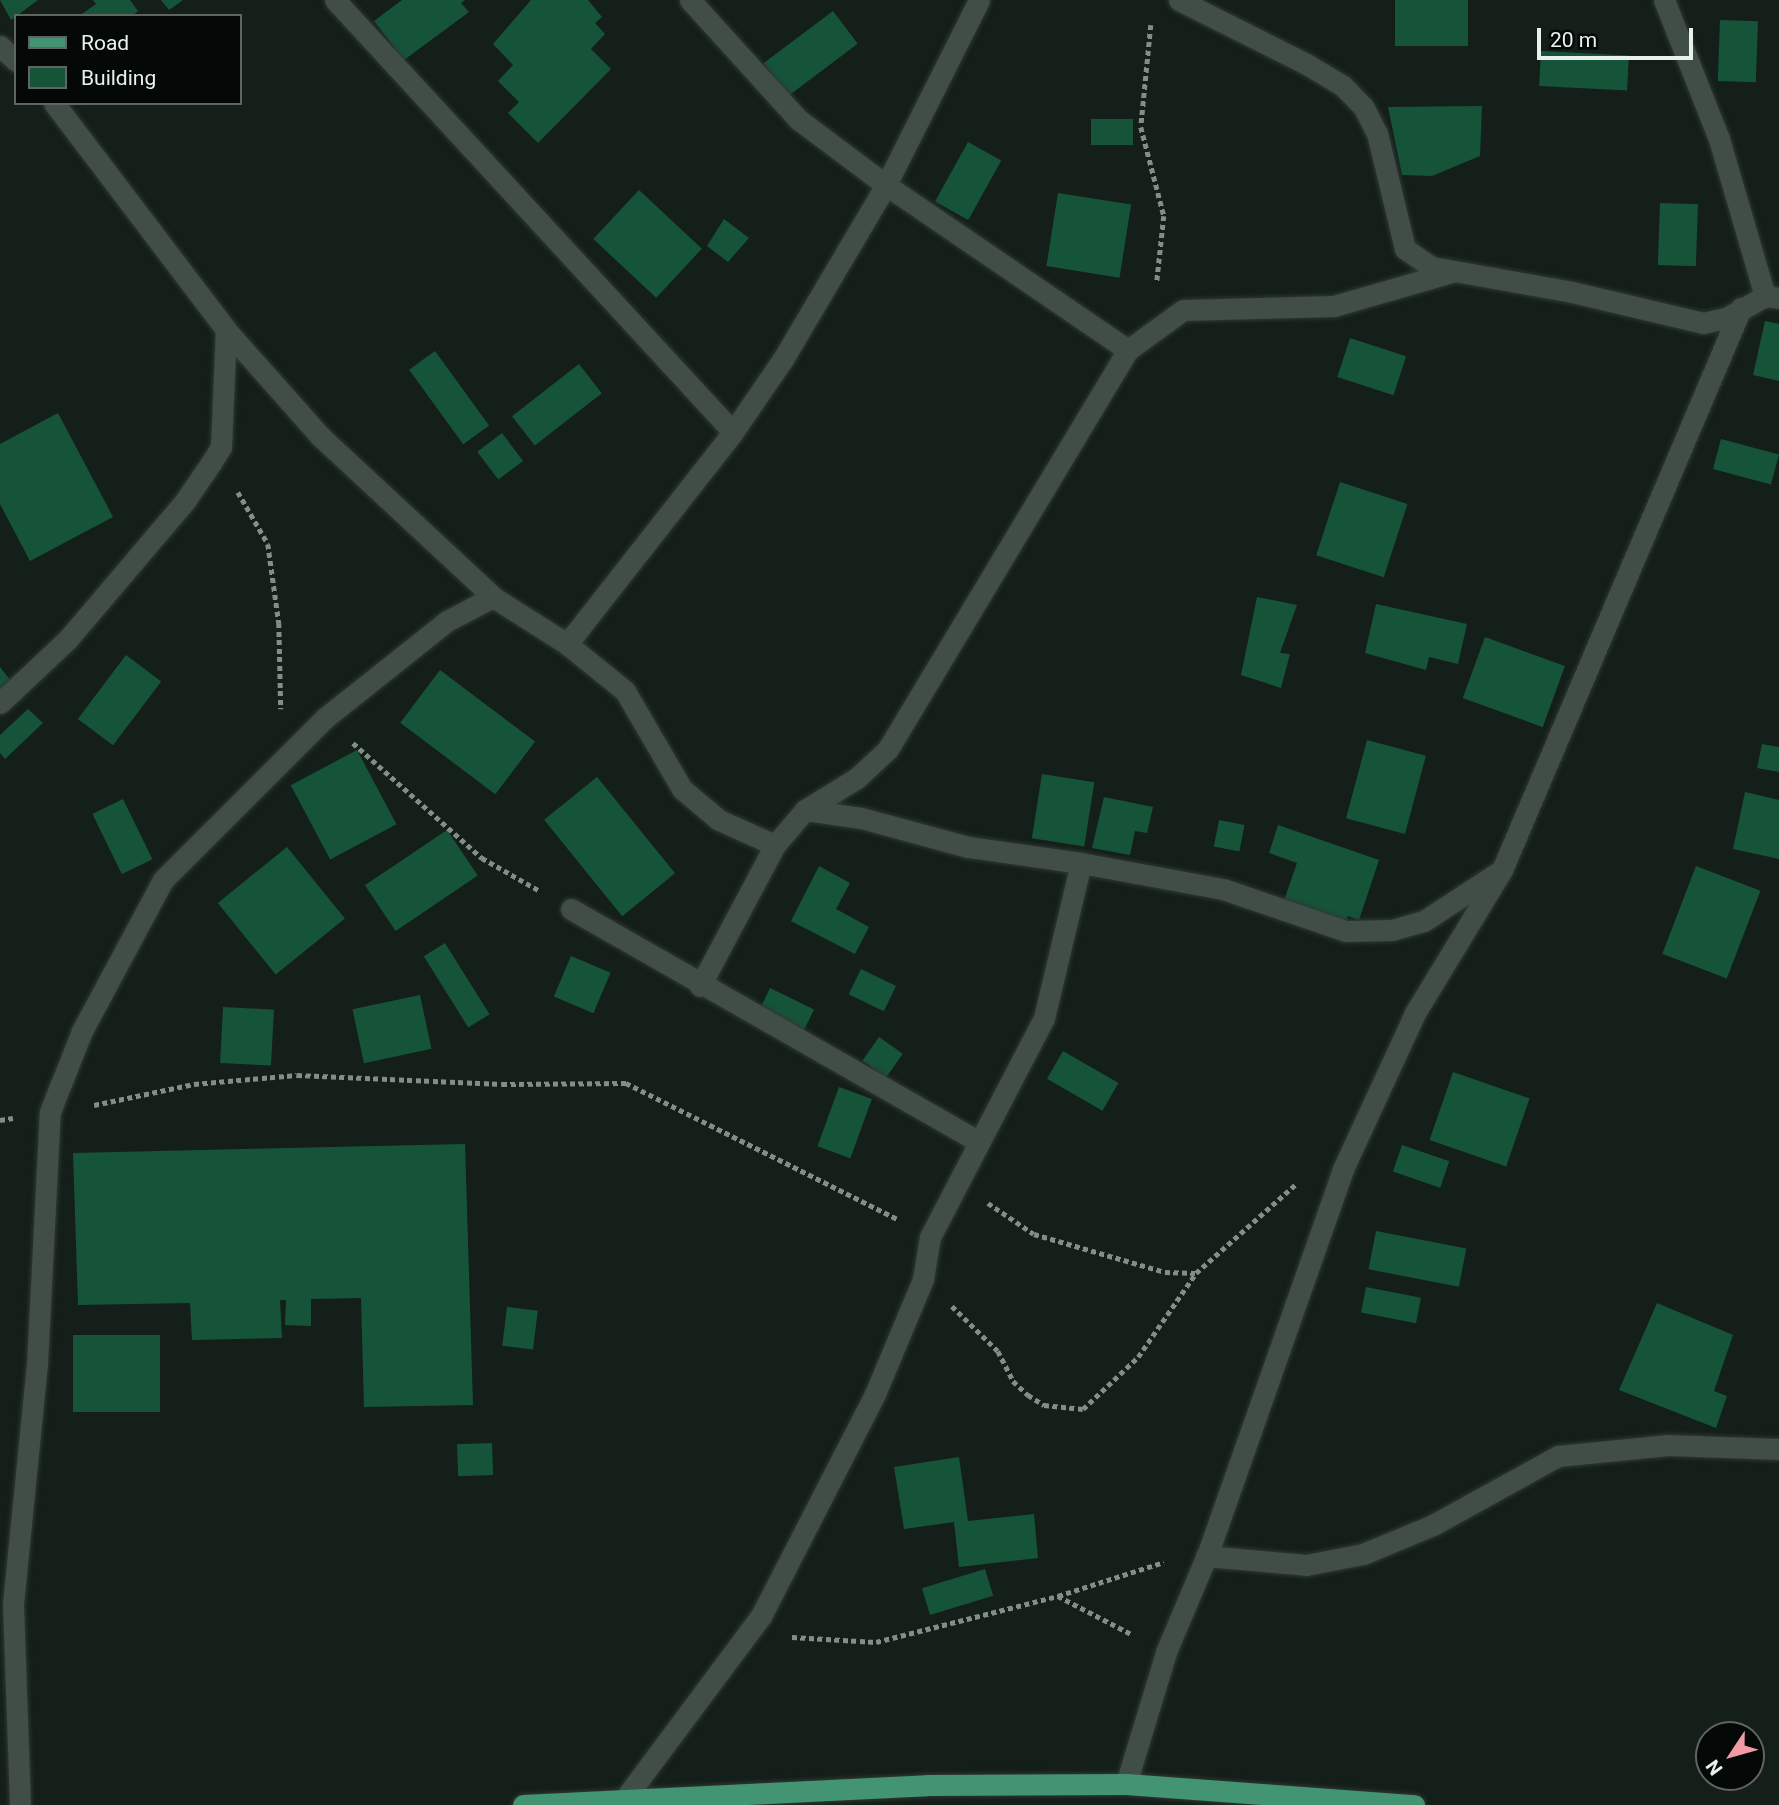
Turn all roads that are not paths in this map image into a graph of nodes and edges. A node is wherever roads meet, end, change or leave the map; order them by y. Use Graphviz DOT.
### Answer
graph roads {
  1 [pos="335,0"];
  2 [pos="690,0"];
  3 [pos="979,0"];
  4 [pos="1179,0"];
  5 [pos="1664,0"];
  6 [pos="0,46"];
  7 [pos="14,59"];
  8 [pos="56,105"];
  9 [pos="886,185"];
  10 [pos="1452,272"];
  11 [pos="1772,297"];
  12 [pos="1741,308"];
  13 [pos="226,330"];
  14 [pos="1128,350"];
  15 [pos="733,432"];
  16 [pos="493,597"];
  17 [pos="567,644"];
  18 [pos="0,703"];
  19 [pos="805,810"];
  20 [pos="775,845"];
  21 [pos="1081,863"];
  22 [pos="1502,870"];
  23 [pos="571,909"];
  24 [pos="700,986"];
  25 [pos="977,1141"];
  26 [pos="1779,1449"];
  27 [pos="1208,1553"];
  28 [pos="1126,1784"];
  29 [pos="626,1797"];
  30 [pos="20,1805"];
  31 [pos="523,1805"];
  32 [pos="1413,1805"];
  1 -- 15 [label="street"];
  2 -- 9 [label="street"];
  3 -- 9 [label="street"];
  4 -- 10 [label="street"];
  5 -- 11 [label="street"];
  6 -- 7 [label="street"];
  8 -- 13 [label="street"];
  9 -- 14 [label="street"];
  9 -- 15 [label="street"];
  10 -- 12 [label="street"];
  10 -- 14 [label="street"];
  11 -- 12 [label="street"];
  12 -- 22 [label="street"];
  13 -- 16 [label="street"];
  13 -- 18 [label="street"];
  14 -- 19 [label="street"];
  15 -- 17 [label="street"];
  16 -- 17 [label="street"];
  16 -- 30 [label="street"];
  17 -- 20 [label="street"];
  19 -- 20 [label="street"];
  19 -- 21 [label="street"];
  20 -- 24 [label="street"];
  21 -- 22 [label="street"];
  21 -- 25 [label="street"];
  22 -- 27 [label="street"];
  23 -- 24 [label="street"];
  24 -- 25 [label="street"];
  25 -- 29 [label="street"];
  26 -- 27 [label="street"];
  27 -- 28 [label="street"];
  28 -- 29 [label="main road"];
  28 -- 32 [label="main road"];
  29 -- 31 [label="main road"];
}
